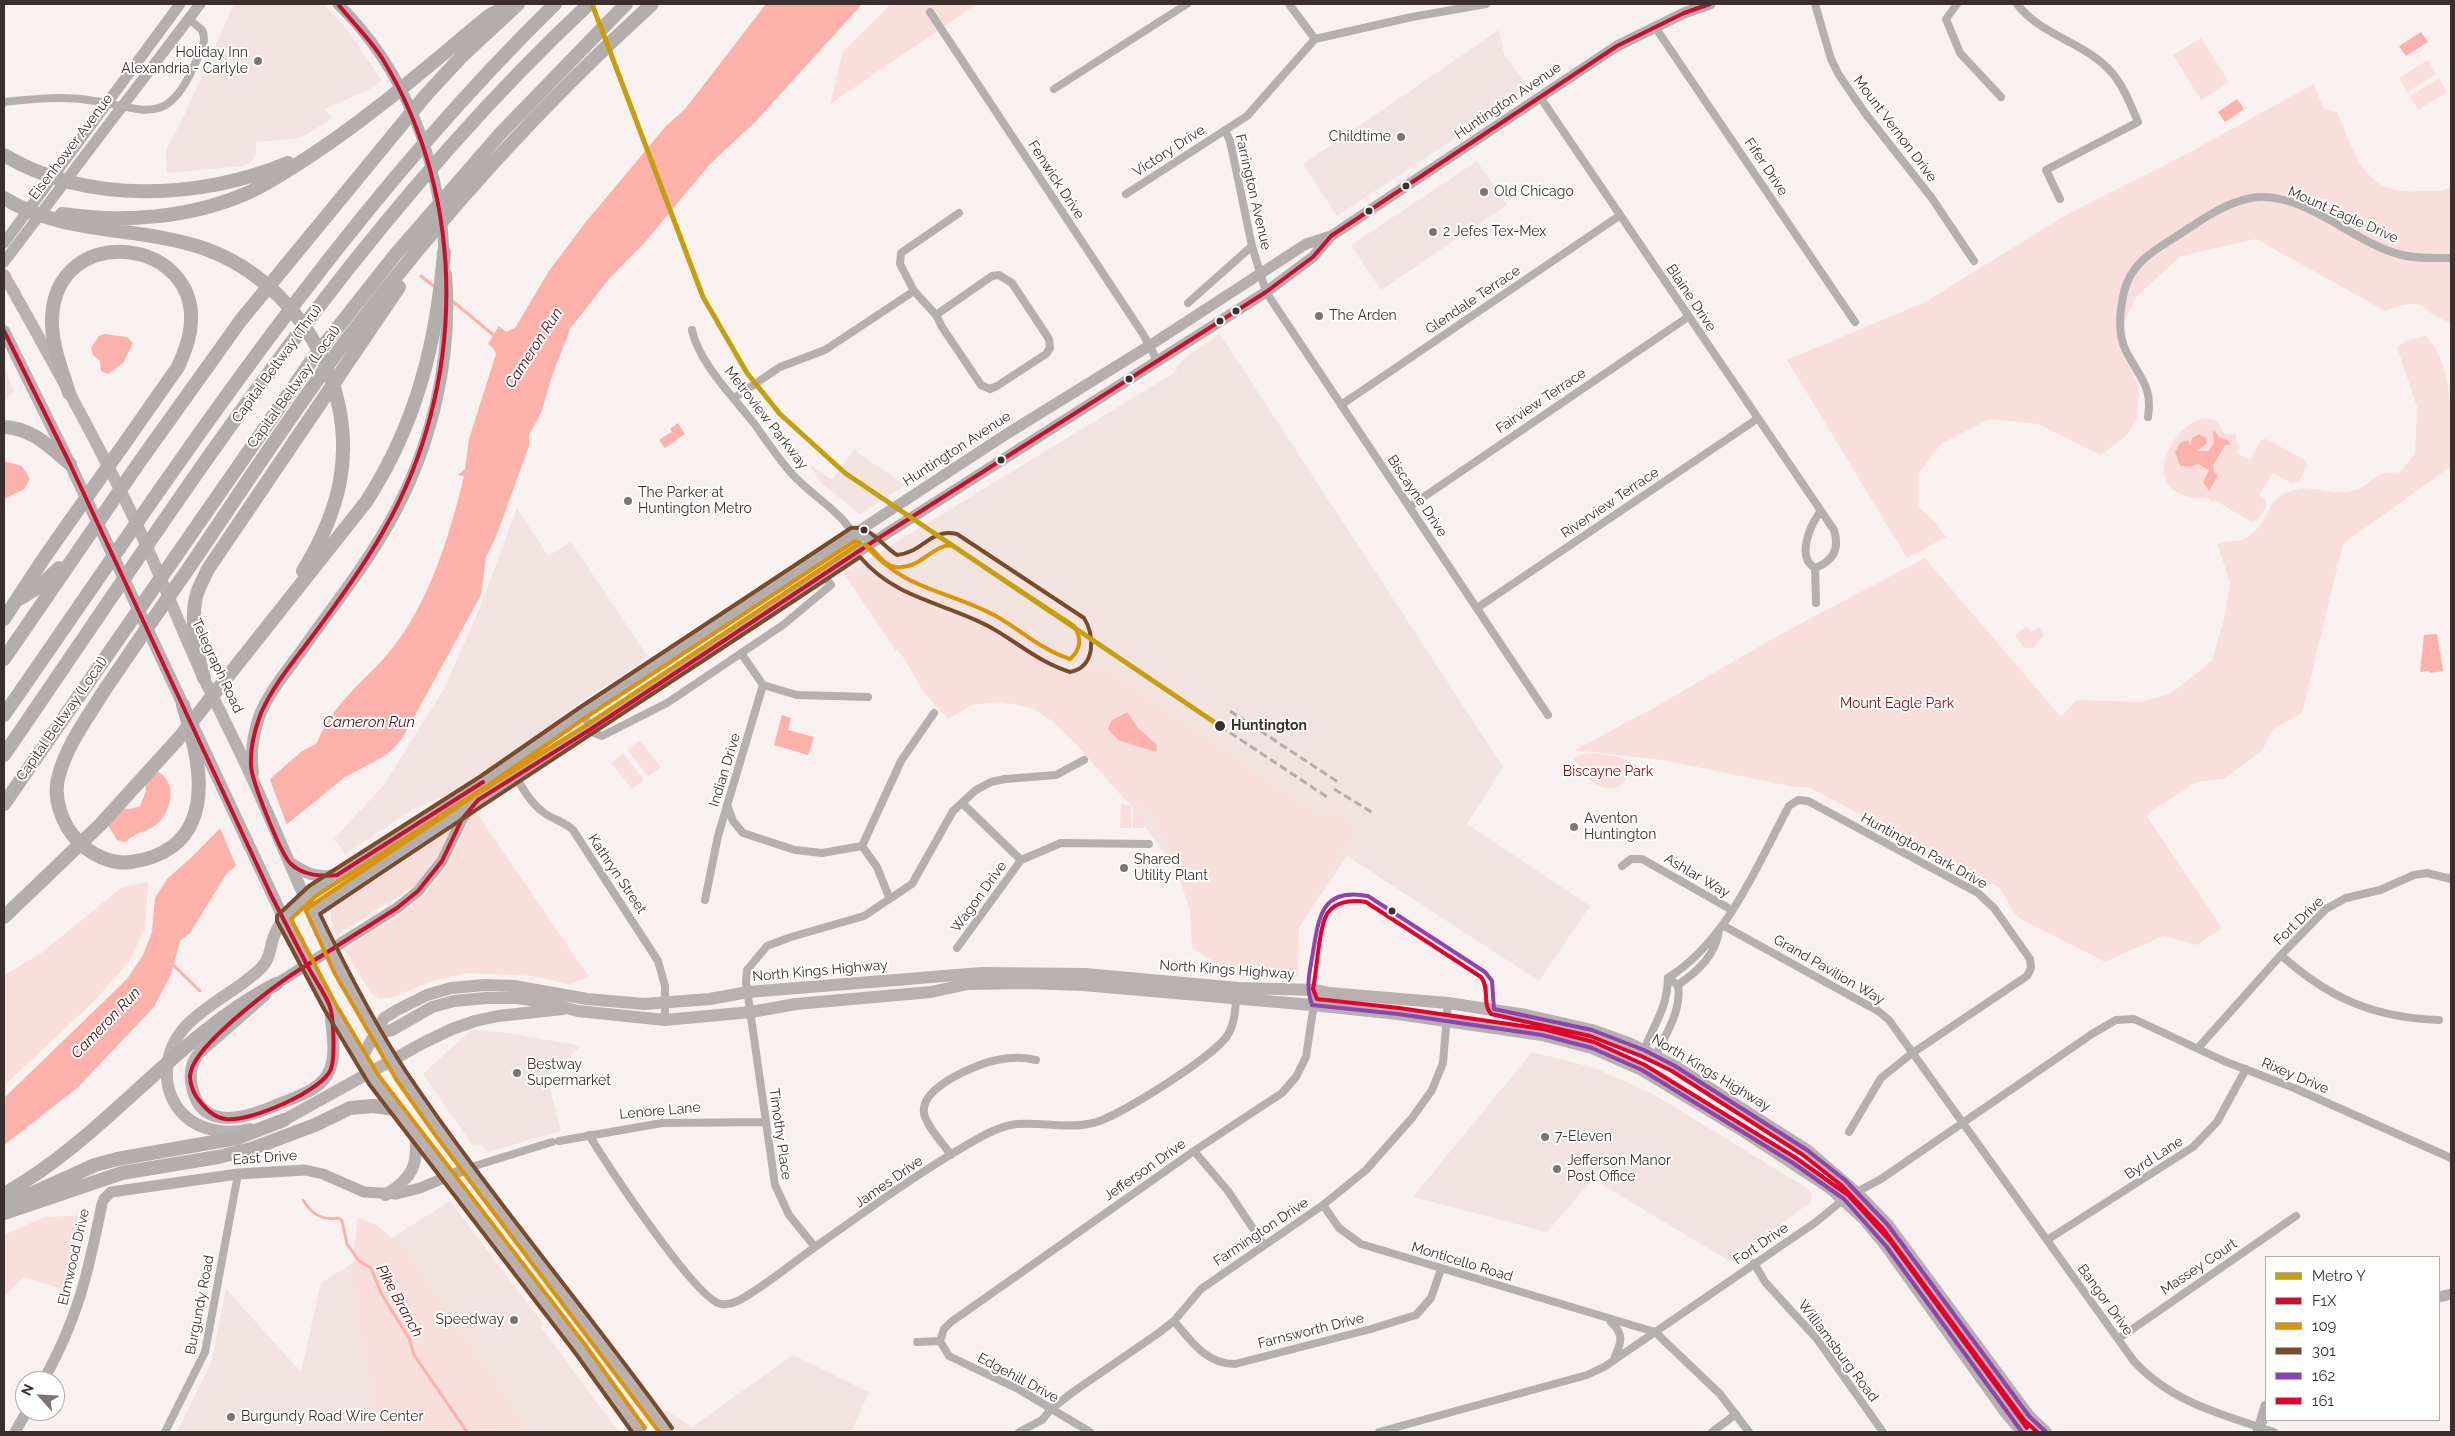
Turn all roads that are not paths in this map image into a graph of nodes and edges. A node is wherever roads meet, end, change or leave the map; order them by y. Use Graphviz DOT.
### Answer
graph roads {
  1 [pos="180,4"];
  2 [pos="200,4"];
  3 [pos="338,4"];
  4 [pos="514,4"];
  5 [pos="518,4"];
  6 [pos="554,4"];
  7 [pos="589,4"];
  8 [pos="626,4"];
  9 [pos="652,4"];
  10 [pos="1187,4"];
  11 [pos="1289,4"];
  12 [pos="1486,4"];
  13 [pos="1710,4"];
  14 [pos="1816,4"];
  15 [pos="1957,4"];
  16 [pos="2017,4"];
  17 [pos="930,12"];
  18 [pos="189,18"];
  19 [pos="1655,27"];
  20 [pos="1315,40"];
  21 [pos="1054,89"];
  22 [pos="1540,97"];
  23 [pos="2001,97"];
  24 [pos="4,102"];
  25 [pos="1225,130"];
  26 [pos="326,146"];
  27 [pos="4,155"];
  28 [pos="1126,194"];
  29 [pos="4,198"];
  30 [pos="463,198"];
  31 [pos="2060,199"];
  32 [pos="959,213"];
  33 [pos="1619,216"];
  34 [pos="1331,236"];
  35 [pos="4,243"];
  36 [pos="1252,246"];
  37 [pos="444,252"];
  38 [pos="2451,258"];
  39 [pos="1974,261"];
  40 [pos="4,262"];
  41 [pos="1261,274"];
  42 [pos="4,275"];
  43 [pos="914,291"];
  44 [pos="1266,292"];
  45 [pos="1188,303"];
  46 [pos="936,315"];
  47 [pos="1688,317"];
  48 [pos="1855,322"];
  49 [pos="692,330"];
  50 [pos="4,331"];
  51 [pos="1149,346"];
  52 [pos="1158,362"];
  53 [pos="69,393"];
  54 [pos="734,398"];
  55 [pos="1341,405"];
  56 [pos="2148,418"];
  57 [pos="1757,419"];
  58 [pos="4,427"];
  59 [pos="70,464"];
  60 [pos="1409,506"];
  61 [pos="1820,512"];
  62 [pos="854,534"];
  63 [pos="874,541"];
  64 [pos="82,545"];
  65 [pos="861,550"];
  66 [pos="1815,568"];
  67 [pos="823,574"];
  68 [pos="4,603"];
  69 [pos="1816,603"];
  70 [pos="1477,608"];
  71 [pos="4,619"];
  72 [pos="250,648"];
  73 [pos="741,653"];
  74 [pos="4,659"];
  75 [pos="204,678"];
  76 [pos="763,685"];
  77 [pos="868,697"];
  78 [pos="182,705"];
  79 [pos="582,713"];
  80 [pos="934,713"];
  81 [pos="4,715"];
  82 [pos="1548,715"];
  83 [pos="591,729"];
  84 [pos="4,755"];
  85 [pos="1084,760"];
  86 [pos="509,764"];
  87 [pos="516,776"];
  88 [pos="253,780"];
  89 [pos="478,800"];
  90 [pos="962,803"];
  91 [pos="4,804"];
  92 [pos="727,805"];
  93 [pos="1149,844"];
  94 [pos="862,846"];
  95 [pos="1021,860"];
  96 [pos="1622,866"];
  97 [pos="300,874"];
  98 [pos="337,876"];
  99 [pos="2451,879"];
  100 [pos="305,896"];
  101 [pos="889,897"];
  102 [pos="705,900"];
  103 [pos="1732,910"];
  104 [pos="312,912"];
  105 [pos="4,917"];
  106 [pos="283,918"];
  107 [pos="1721,928"];
  108 [pos="957,948"];
  109 [pos="2281,955"];
  110 [pos="1668,978"];
  111 [pos="276,984"];
  112 [pos="1678,985"];
  113 [pos="1316,990"];
  114 [pos="748,992"];
  115 [pos="1238,993"];
  116 [pos="664,1003"];
  117 [pos="1448,1003"];
  118 [pos="1312,1005"];
  119 [pos="330,1006"];
  120 [pos="566,1008"];
  121 [pos="751,1012"];
  122 [pos="2129,1018"];
  123 [pos="665,1020"];
  124 [pos="2439,1020"];
  125 [pos="1446,1021"];
  126 [pos="377,1033"];
  127 [pos="2198,1048"];
  128 [pos="1650,1052"];
  129 [pos="1912,1054"];
  130 [pos="361,1059"];
  131 [pos="1036,1060"];
  132 [pos="2246,1069"];
  133 [pos="1644,1072"];
  134 [pos="395,1109"];
  135 [pos="284,1120"];
  136 [pos="765,1122"];
  137 [pos="1964,1123"];
  138 [pos="1849,1132"];
  139 [pos="415,1134"];
  140 [pos="589,1135"];
  141 [pos="1194,1151"];
  142 [pos="951,1155"];
  143 [pos="2451,1158"];
  144 [pos="468,1168"];
  145 [pos="238,1174"];
  146 [pos="448,1176"];
  147 [pos="1857,1193"];
  148 [pos="4,1194"];
  149 [pos="107,1195"];
  150 [pos="385,1195"];
  151 [pos="1844,1199"];
  152 [pos="1323,1205"];
  153 [pos="4,1206"];
  154 [pos="4,1213"];
  155 [pos="2296,1216"];
  156 [pos="2048,1240"];
  157 [pos="1264,1245"];
  158 [pos="815,1247"];
  159 [pos="1754,1263"];
  160 [pos="1441,1269"];
  161 [pos="1610,1320"];
  162 [pos="1174,1321"];
  163 [pos="1655,1332"];
  164 [pos="2118,1339"];
  165 [pos="940,1341"];
  166 [pos="918,1342"];
  167 [pos="1614,1360"];
  168 [pos="48,1371"];
  169 [pos="2265,1409"];
  170 [pos="1051,1410"];
  171 [pos="1736,1414"];
  172 [pos="21,1421"];
  173 [pos="2259,1430"];
  174 [pos="15,1432"];
  175 [pos="165,1432"];
  176 [pos="640,1432"];
  177 [pos="667,1432"];
  178 [pos="1019,1432"];
  179 [pos="1090,1432"];
  180 [pos="1379,1432"];
  181 [pos="1712,1432"];
  182 [pos="1749,1432"];
  183 [pos="1883,1432"];
  184 [pos="2022,1432"];
  185 [pos="2046,1432"];
  186 [pos="2274,1432"];
  1 -- 35 [label="main road, Eisenhower Avenue"];
  2 -- 18 [label="main road, Eisenhower Avenue"];
  3 -- 37 [label="main road"];
  4 -- 26 [label="highway"];
  5 -- 64 [label="highway"];
  6 -- 81 [label="highway, Capital Beltway (Thru)"];
  7 -- 84 [label="highway, Capital Beltway (Thru)"];
  8 -- 91 [label="highway, Capital Beltway (Local)"];
  9 -- 30 [label="highway"];
  10 -- 21 [label="street"];
  11 -- 20 [label="street"];
  12 -- 20 [label="street"];
  13 -- 19 [label="main road, Huntington Avenue"];
  14 -- 39 [label="street, Mount Vernon Drive"];
  15 -- 23 [label="street"];
  16 -- 31 [label="street"];
  17 -- 51 [label="street, Fenwick Drive"];
  18 -- 24 [label="street"];
  18 -- 40 [label="main road, Eisenhower Avenue"];
  19 -- 22 [label="main road, Huntington Avenue"];
  19 -- 48 [label="street, Fifer Drive"];
  20 -- 25 [label="street, Farrington Avenue"];
  22 -- 33 [label="street, Blaine Drive"];
  22 -- 34 [label="main road, Huntington Avenue"];
  25 -- 28 [label="street, Victory Drive"];
  25 -- 36 [label="street, Farrington Avenue"];
  26 -- 27 [label="highway"];
  26 -- 29 [label="highway"];
  29 -- 72 [label="highway"];
  30 -- 75 [label="highway"];
  30 -- 78 [label="highway"];
  32 -- 43 [label="street"];
  33 -- 47 [label="street, Blaine Drive"];
  33 -- 55 [label="street, Glendale Terrace"];
  34 -- 41 [label="main road, Huntington Avenue"];
  34 -- 44 [label="main road, Huntington Avenue"];
  36 -- 41 [label="street, Farrington Avenue"];
  36 -- 45 [label="street"];
  37 -- 72 [label="highway"];
  37 -- 88 [label="main road"];
  38 -- 56 [label="street, Mount Eagle Drive"];
  41 -- 44 [label="street, Farrington Avenue"];
  41 -- 51 [label="main road, Huntington Avenue"];
  42 -- 53 [label="main road, Telegraph Road"];
  43 -- 46 [label="street"];
  43 -- 54 [label="street"];
  44 -- 52 [label="main road, Huntington Avenue"];
  44 -- 55 [label="street, Biscayne Drive"];
  46 -- 46 [label="street"];
  47 -- 57 [label="street, Blaine Drive"];
  47 -- 60 [label="street, Fairview Terrace"];
  49 -- 54 [label="street, Metroview Parkway"];
  50 -- 59 [label="main road"];
  51 -- 52 [label="street, Fenwick Drive"];
  51 -- 62 [label="main road, Huntington Avenue"];
  52 -- 63 [label="main road, Huntington Avenue"];
  53 -- 71 [label="highway"];
  53 -- 75 [label="main road, Telegraph Road"];
  54 -- 62 [label="street, Metroview Parkway"];
  55 -- 60 [label="street, Biscayne Drive"];
  57 -- 61 [label="street, Blaine Drive"];
  57 -- 70 [label="street, Riverview Terrace"];
  58 -- 59 [label="highway"];
  59 -- 78 [label="main road"];
  60 -- 70 [label="street, Biscayne Drive"];
  61 -- 66 [label="street"];
  61 -- 66 [label="street, Blaine Drive"];
  62 -- 63 [label="street"];
  62 -- 65 [label="street, Metroview Parkway"];
  62 -- 79 [label="main road, Huntington Avenue"];
  63 -- 65 [label="main road, Huntington Avenue"];
  64 -- 68 [label="highway"];
  64 -- 74 [label="highway"];
  65 -- 67 [label="main road, Huntington Avenue"];
  66 -- 69 [label="street"];
  67 -- 73 [label="street"];
  67 -- 83 [label="main road, Huntington Avenue"];
  70 -- 82 [label="street, Biscayne Drive"];
  72 -- 105 [label="highway"];
  73 -- 76 [label="street"];
  73 -- 83 [label="street"];
  75 -- 88 [label="main road, Telegraph Road"];
  76 -- 77 [label="street"];
  76 -- 92 [label="street, Indian Drive"];
  78 -- 106 [label="main road"];
  79 -- 83 [label="street"];
  79 -- 86 [label="main road, Huntington Avenue"];
  80 -- 94 [label="street"];
  83 -- 87 [label="main road, Huntington Avenue"];
  85 -- 90 [label="street, Timothy Place"];
  86 -- 87 [label="street, Kathryn Street"];
  86 -- 98 [label="main road, Huntington Avenue"];
  87 -- 89 [label="main road, Huntington Avenue"];
  87 -- 116 [label="street, Kathryn Street"];
  88 -- 97 [label="main road, Telegraph Road"];
  89 -- 104 [label="main road, Huntington Avenue"];
  89 -- 111 [label="main road"];
  90 -- 95 [label="street, Wagon Drive"];
  90 -- 101 [label="street, Timothy Place"];
  92 -- 94 [label="street"];
  92 -- 102 [label="street, Indian Drive"];
  93 -- 95 [label="street, Wagon Drive"];
  94 -- 101 [label="street"];
  95 -- 108 [label="street, Wagon Drive"];
  96 -- 103 [label="street, Ashlar Way"];
  97 -- 98 [label="main road"];
  97 -- 100 [label="main road, Telegraph Road"];
  98 -- 100 [label="main road, Huntington Avenue"];
  99 -- 109 [label="street, Fort Drive"];
  100 -- 104 [label="main road, Telegraph Road"];
  100 -- 106 [label="main road, Huntington Avenue"];
  101 -- 114 [label="street, Timothy Place"];
  103 -- 107 [label="street, Huntington Park Drive"];
  103 -- 129 [label="street, Huntington Park Drive"];
  104 -- 126 [label="main road, Telegraph Road"];
  106 -- 119 [label="main road"];
  106 -- 135 [label="main road"];
  107 -- 110 [label="street, Huntington Park Drive"];
  107 -- 112 [label="street, Huntington Park Drive"];
  107 -- 129 [label="street, Grand Pavilion Way"];
  109 -- 124 [label="street"];
  109 -- 127 [label="street, Fort Drive"];
  110 -- 112 [label="street"];
  110 -- 128 [label="street"];
  111 -- 119 [label="main road"];
  111 -- 148 [label="highway"];
  112 -- 128 [label="street"];
  113 -- 115 [label="main road, North Kings Highway"];
  113 -- 117 [label="main road, North Kings Highway"];
  113 -- 118 [label="street, Jefferson Drive"];
  114 -- 115 [label="main road, North Kings Highway"];
  114 -- 116 [label="main road, North Kings Highway"];
  114 -- 121 [label="street, Timothy Place"];
  115 -- 118 [label="main road, North Kings Highway"];
  115 -- 121 [label="main road, North Kings Highway"];
  115 -- 142 [label="street, James Drive"];
  116 -- 123 [label="street, Kathryn Street"];
  116 -- 126 [label="main road, North Kings Highway"];
  117 -- 125 [label="street, Farmington Drive"];
  117 -- 128 [label="main road, North Kings Highway"];
  118 -- 125 [label="main road, North Kings Highway"];
  118 -- 141 [label="street, Jefferson Drive"];
  119 -- 130 [label="main road"];
  120 -- 123 [label="main road, North Kings Highway"];
  120 -- 126 [label="main road, North Kings Highway"];
  120 -- 135 [label="main road"];
  121 -- 123 [label="main road, North Kings Highway"];
  121 -- 136 [label="street, Timothy Place"];
  122 -- 127 [label="street, Rixey Drive"];
  122 -- 137 [label="street, Fort Drive"];
  125 -- 133 [label="main road, North Kings Highway"];
  125 -- 152 [label="street, Farmington Drive"];
  126 -- 130 [label="main road, North Kings Highway"];
  126 -- 144 [label="main road, Telegraph Road"];
  127 -- 132 [label="street, Rixey Drive"];
  128 -- 133 [label="main road"];
  128 -- 147 [label="main road, North Kings Highway"];
  129 -- 137 [label="street, Grand Pavilion Way"];
  129 -- 138 [label="street, Huntington Park Drive"];
  130 -- 134 [label="main road"];
  131 -- 142 [label="street"];
  132 -- 143 [label="street, Rixey Drive"];
  132 -- 156 [label="street, Byrd Lane"];
  133 -- 151 [label="main road, North Kings Highway"];
  134 -- 139 [label="main road"];
  134 -- 154 [label="highway"];
  135 -- 153 [label="highway"];
  136 -- 140 [label="street, Lenore Lane"];
  136 -- 158 [label="street, Timothy Place"];
  137 -- 147 [label="street, Fort Drive"];
  137 -- 156 [label="street, Bangor Drive"];
  139 -- 146 [label="main road"];
  139 -- 150 [label="main road"];
  140 -- 144 [label="street, Lenore Lane"];
  140 -- 158 [label="street, James Drive"];
  141 -- 157 [label="street"];
  141 -- 165 [label="street, Jefferson Drive"];
  142 -- 158 [label="street, James Drive"];
  144 -- 146 [label="main road, Lenore Lane"];
  144 -- 177 [label="main road, Telegraph Road"];
  145 -- 149 [label="main road, East Drive"];
  145 -- 150 [label="main road, East Drive"];
  145 -- 175 [label="street, Burgundy Road"];
  146 -- 150 [label="main road, East Drive"];
  146 -- 176 [label="main road"];
  147 -- 151 [label="street, Fort Drive"];
  147 -- 185 [label="main road, North Kings Highway"];
  149 -- 168 [label="main road, Elmwood Drive"];
  151 -- 159 [label="street, Fort Drive"];
  151 -- 184 [label="main road, North Kings Highway"];
  152 -- 157 [label="street, Farmington Drive"];
  152 -- 160 [label="street, Monticello Road"];
  155 -- 164 [label="street, Massey Court"];
  156 -- 164 [label="street, Bangor Drive"];
  157 -- 162 [label="street, Farmington Drive"];
  159 -- 163 [label="street, Fort Drive"];
  159 -- 183 [label="street, Williamsburg Road"];
  160 -- 161 [label="street, Monticello Road"];
  160 -- 162 [label="street, Farnsworth Drive"];
  161 -- 163 [label="street, Monticello Road"];
  161 -- 167 [label="street"];
  162 -- 170 [label="street, Farmington Drive"];
  163 -- 167 [label="street, Fort Drive"];
  163 -- 171 [label="street, Monticello Road"];
  164 -- 173 [label="street, Bangor Drive"];
  165 -- 166 [label="street"];
  165 -- 170 [label="street, Edgehill Drive"];
  167 -- 180 [label="street, Fort Drive"];
  169 -- 173 [label="main road"];
  170 -- 178 [label="street, Farmington Drive"];
  170 -- 179 [label="street, Edgehill Drive"];
  171 -- 181 [label="street"];
  171 -- 182 [label="street, Monticello Road"];
  172 -- 174 [label="main road"];
  173 -- 186 [label="street, Bangor Drive"];
}
